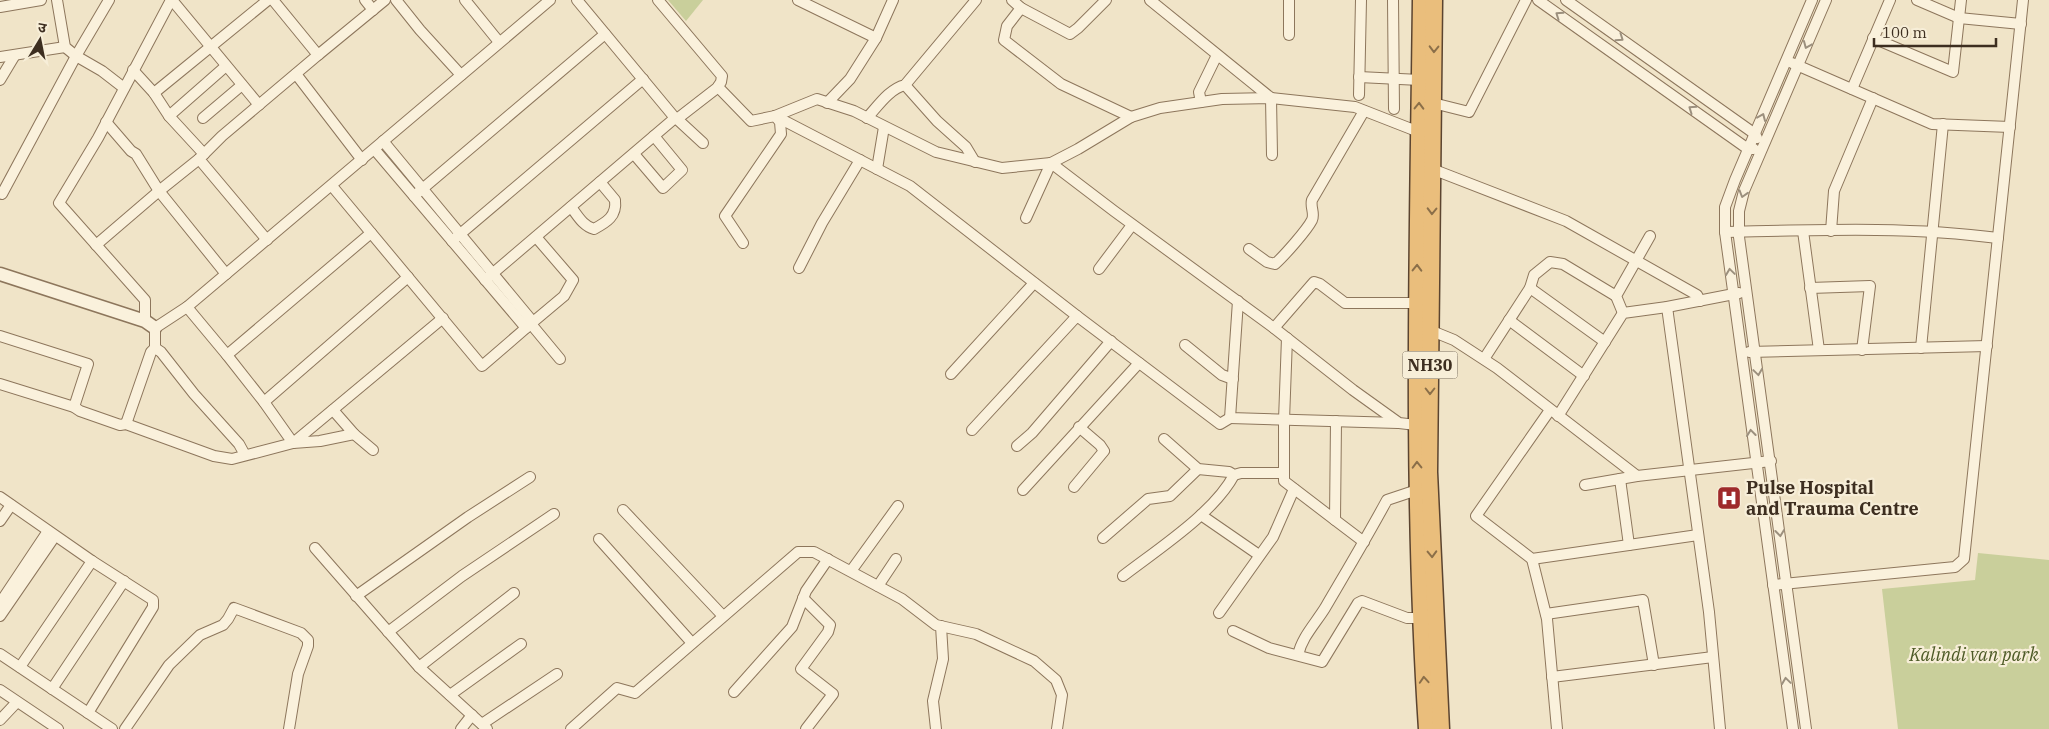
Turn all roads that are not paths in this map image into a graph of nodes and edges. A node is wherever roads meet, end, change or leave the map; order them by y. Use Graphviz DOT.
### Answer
graph roads {
  1 [pos="41,0"];
  2 [pos="57,0"];
  3 [pos="172,0"];
  4 [pos="268,0"];
  5 [pos="273,0"];
  6 [pos="365,0"];
  7 [pos="385,0"];
  8 [pos="396,0"];
  9 [pos="465,0"];
  10 [pos="550,0"];
  11 [pos="577,0"];
  12 [pos="658,0"];
  13 [pos="798,0"];
  14 [pos="893,0"];
  15 [pos="976,0"];
  16 [pos="1012,0"];
  17 [pos="1106,0"];
  18 [pos="1150,0"];
  19 [pos="1289,0"];
  20 [pos="1361,0"];
  21 [pos="1393,0"];
  22 [pos="1421,0"];
  23 [pos="1434,0"];
  24 [pos="1526,0"];
  25 [pos="1538,0"];
  26 [pos="1566,0"];
  27 [pos="1812,0"];
  28 [pos="1826,0"];
  29 [pos="1890,0"];
  30 [pos="1917,0"];
  31 [pos="1961,0"];
  32 [pos="2023,0"];
  33 [pos="106,2"];
  34 [pos="4,5"];
  35 [pos="1020,8"];
  36 [pos="373,10"];
  37 [pos="1959,18"];
  38 [pos="2021,24"];
  39 [pos="605,34"];
  40 [pos="1289,35"];
  41 [pos="876,38"];
  42 [pos="1873,38"];
  43 [pos="500,42"];
  44 [pos="65,46"];
  45 [pos="211,47"];
  46 [pos="15,55"];
  47 [pos="1217,55"];
  48 [pos="76,56"];
  49 [pos="318,56"];
  50 [pos="0,57"];
  51 [pos="1787,60"];
  52 [pos="1798,65"];
  53 [pos="226,66"];
  54 [pos="133,70"];
  55 [pos="296,74"];
  56 [pos="461,75"];
  57 [pos="1359,78"];
  58 [pos="642,79"];
  59 [pos="1394,79"];
  60 [pos="0,80"];
  61 [pos="1420,80"];
  62 [pos="242,85"];
  63 [pos="905,85"];
  64 [pos="718,87"];
  65 [pos="124,88"];
  66 [pos="1852,89"];
  67 [pos="154,93"];
  68 [pos="1359,95"];
  69 [pos="1271,98"];
  70 [pos="1873,98"];
  71 [pos="1201,102"];
  72 [pos="827,103"];
  73 [pos="1433,103"];
  74 [pos="259,104"];
  75 [pos="1394,109"];
  76 [pos="1364,111"];
  77 [pos="169,116"];
  78 [pos="774,116"];
  79 [pos="1131,117"];
  80 [pos="203,118"];
  81 [pos="676,118"];
  82 [pos="867,118"];
  83 [pos="106,122"];
  84 [pos="1943,124"];
  85 [pos="884,126"];
  86 [pos="2010,127"];
  87 [pos="1419,132"];
  88 [pos="1755,134"];
  89 [pos="654,136"];
  90 [pos="383,141"];
  91 [pos="703,143"];
  92 [pos="1762,148"];
  93 [pos="1748,149"];
  94 [pos="374,150"];
  95 [pos="634,154"];
  96 [pos="1272,155"];
  97 [pos="202,157"];
  98 [pos="362,160"];
  99 [pos="860,160"];
  100 [pos="975,162"];
  101 [pos="1052,163"];
  102 [pos="1432,169"];
  103 [pos="877,170"];
  104 [pos="600,182"];
  105 [pos="332,186"];
  106 [pos="422,189"];
  107 [pos="159,191"];
  108 [pos="2,194"];
  109 [pos="414,196"];
  110 [pos="572,207"];
  111 [pos="1026,218"];
  112 [pos="1132,225"];
  113 [pos="1803,231"];
  114 [pos="1831,231"];
  115 [pos="1724,232"];
  116 [pos="1739,232"];
  117 [pos="1932,232"];
  118 [pos="372,233"];
  119 [pos="1650,236"];
  120 [pos="536,237"];
  121 [pos="457,238"];
  122 [pos="1998,238"];
  123 [pos="267,240"];
  124 [pos="743,243"];
  125 [pos="96,245"];
  126 [pos="1249,249"];
  127 [pos="1637,260"];
  128 [pos="799,268"];
  129 [pos="1099,269"];
  130 [pos="226,274"];
  131 [pos="408,277"];
  132 [pos="489,277"];
  133 [pos="3,279"];
  134 [pos="1034,282"];
  135 [pos="1530,288"];
  136 [pos="1810,288"];
  137 [pos="1747,292"];
  138 [pos="1733,294"];
  139 [pos="1616,296"];
  140 [pos="1238,301"];
  141 [pos="1700,301"];
  142 [pos="1416,303"];
  143 [pos="187,307"];
  144 [pos="1667,307"];
  145 [pos="1623,313"];
  146 [pos="1077,316"];
  147 [pos="442,318"];
  148 [pos="1509,320"];
  149 [pos="150,324"];
  150 [pos="530,325"];
  151 [pos="1274,328"];
  152 [pos="1423,328"];
  153 [pos="0,336"];
  154 [pos="1288,338"];
  155 [pos="1111,341"];
  156 [pos="1605,342"];
  157 [pos="1185,345"];
  158 [pos="1987,346"];
  159 [pos="155,348"];
  160 [pos="1921,348"];
  161 [pos="1819,350"];
  162 [pos="1862,350"];
  163 [pos="1741,352"];
  164 [pos="1755,352"];
  165 [pos="227,355"];
  166 [pos="560,359"];
  167 [pos="1484,359"];
  168 [pos="1139,363"];
  169 [pos="951,374"];
  170 [pos="1584,376"];
  171 [pos="1233,379"];
  172 [pos="0,384"];
  173 [pos="264,402"];
  174 [pos="74,407"];
  175 [pos="333,410"];
  176 [pos="1554,413"];
  177 [pos="1230,418"];
  178 [pos="1284,420"];
  179 [pos="1336,421"];
  180 [pos="1399,423"];
  181 [pos="126,424"];
  182 [pos="1416,425"];
  183 [pos="1079,427"];
  184 [pos="972,430"];
  185 [pos="354,434"];
  186 [pos="1164,439"];
  187 [pos="293,443"];
  188 [pos="1016,446"];
  189 [pos="372,450"];
  190 [pos="245,455"];
  191 [pos="1771,462"];
  192 [pos="1755,463"];
  193 [pos="1198,468"];
  194 [pos="1689,470"];
  195 [pos="1284,473"];
  196 [pos="1234,475"];
  197 [pos="1637,476"];
  198 [pos="530,477"];
  199 [pos="1620,479"];
  200 [pos="1585,485"];
  201 [pos="1074,487"];
  202 [pos="1294,489"];
  203 [pos="1023,490"];
  204 [pos="1417,490"];
  205 [pos="0,497"];
  206 [pos="11,505"];
  207 [pos="898,506"];
  208 [pos="623,510"];
  209 [pos="554,514"];
  210 [pos="1201,515"];
  211 [pos="1335,520"];
  212 [pos="0,521"];
  213 [pos="52,534"];
  214 [pos="1698,535"];
  215 [pos="1103,538"];
  216 [pos="599,539"];
  217 [pos="1364,542"];
  218 [pos="1628,545"];
  219 [pos="315,548"];
  220 [pos="1260,556"];
  221 [pos="828,559"];
  222 [pos="896,559"];
  223 [pos="1532,559"];
  224 [pos="92,561"];
  225 [pos="851,572"];
  226 [pos="1123,576"];
  227 [pos="124,581"];
  228 [pos="1787,584"];
  229 [pos="878,586"];
  230 [pos="1773,586"];
  231 [pos="514,593"];
  232 [pos="356,596"];
  233 [pos="804,598"];
  234 [pos="0,603"];
  235 [pos="1219,613"];
  236 [pos="1546,614"];
  237 [pos="0,616"];
  238 [pos="723,616"];
  239 [pos="1421,618"];
  240 [pos="941,626"];
  241 [pos="1233,631"];
  242 [pos="388,632"];
  243 [pos="692,643"];
  244 [pos="521,644"];
  245 [pos="0,654"];
  246 [pos="1298,655"];
  247 [pos="1713,657"];
  248 [pos="1654,665"];
  249 [pos="20,667"];
  250 [pos="419,667"];
  251 [pos="557,674"];
  252 [pos="1552,677"];
  253 [pos="52,689"];
  254 [pos="0,690"];
  255 [pos="734,692"];
  256 [pos="450,695"];
  257 [pos="17,702"];
  258 [pos="88,713"];
  259 [pos="472,716"];
  260 [pos="0,720"];
  261 [pos="484,727"];
  262 [pos="58,729"];
  263 [pos="112,729"];
  264 [pos="125,729"];
  265 [pos="289,729"];
  266 [pos="461,729"];
  267 [pos="572,729"];
  268 [pos="806,729"];
  269 [pos="936,729"];
  270 [pos="1057,729"];
  271 [pos="1427,729"];
  272 [pos="1440,729"];
  273 [pos="1557,729"];
  274 [pos="1720,729"];
  275 [pos="1793,729"];
  276 [pos="1806,729"];
  1 -- 34 [label="street"];
  2 -- 44 [label="street"];
  3 -- 45 [label="street"];
  3 -- 54 [label="street"];
  4 -- 45 [label="street"];
  5 -- 49 [label="street"];
  6 -- 36 [label="street"];
  7 -- 36 [label="street"];
  8 -- 56 [label="street"];
  9 -- 43 [label="street"];
  10 -- 43 [label="street"];
  11 -- 39 [label="street"];
  12 -- 64 [label="street"];
  13 -- 41 [label="street"];
  14 -- 41 [label="street"];
  15 -- 63 [label="street"];
  16 -- 35 [label="street"];
  17 -- 35 [label="street"];
  18 -- 47 [label="street"];
  19 -- 40 [label="street"];
  20 -- 57 [label="street"];
  21 -- 59 [label="street"];
  22 -- 61 [label="highway, NH30"];
  23 -- 73 [label="highway, NH30, one-way"];
  24 -- 73 [label="street"];
  93 -- 25 [label="street, one-way"];
  26 -- 88 [label="street, one-way"];
  27 -- 51 [label="street"];
  28 -- 52 [label="street, one-way"];
  29 -- 42 [label="street"];
  30 -- 37 [label="street"];
  31 -- 37 [label="street"];
  32 -- 38 [label="street"];
  33 -- 48 [label="street"];
  35 -- 79 [label="street"];
  36 -- 49 [label="street"];
  37 -- 38 [label="street"];
  37 -- 42 [label="street"];
  38 -- 86 [label="street"];
  39 -- 58 [label="street"];
  39 -- 106 [label="street"];
  41 -- 72 [label="street"];
  42 -- 66 [label="street"];
  43 -- 56 [label="street"];
  44 -- 46 [label="street"];
  44 -- 48 [label="street"];
  45 -- 53 [label="street"];
  45 -- 67 [label="street"];
  46 -- 50 [label="street"];
  46 -- 60 [label="street"];
  47 -- 69 [label="street"];
  47 -- 71 [label="street"];
  48 -- 65 [label="street"];
  48 -- 108 [label="street"];
  49 -- 55 [label="street"];
  51 -- 52 [label="street"];
  88 -- 51 [label="street, one-way"];
  52 -- 66 [label="street"];
  52 -- 92 [label="street"];
  53 -- 62 [label="street"];
  53 -- 77 [label="street"];
  54 -- 65 [label="street"];
  54 -- 67 [label="street"];
  55 -- 74 [label="street"];
  55 -- 98 [label="street"];
  56 -- 90 [label="street"];
  57 -- 59 [label="street"];
  57 -- 68 [label="street"];
  58 -- 81 [label="street"];
  58 -- 121 [label="street"];
  59 -- 61 [label="street"];
  59 -- 75 [label="street"];
  87 -- 61 [label="highway, NH30, one-way"];
  62 -- 74 [label="street"];
  62 -- 80 [label="street"];
  63 -- 82 [label="street"];
  63 -- 100 [label="street"];
  64 -- 78 [label="street"];
  64 -- 81 [label="street"];
  65 -- 83 [label="street"];
  66 -- 70 [label="street"];
  67 -- 77 [label="street"];
  69 -- 71 [label="street"];
  69 -- 76 [label="street"];
  69 -- 96 [label="street"];
  70 -- 84 [label="street"];
  70 -- 114 [label="street"];
  71 -- 79 [label="street"];
  72 -- 78 [label="street"];
  72 -- 82 [label="street"];
  73 -- 102 [label="highway, NH30"];
  74 -- 97 [label="street"];
  76 -- 87 [label="street"];
  76 -- 126 [label="street"];
  77 -- 97 [label="street"];
  78 -- 99 [label="street"];
  78 -- 124 [label="street"];
  79 -- 101 [label="street"];
  81 -- 89 [label="street"];
  81 -- 91 [label="street"];
  82 -- 85 [label="street"];
  83 -- 107 [label="street"];
  83 -- 125 [label="street"];
  84 -- 86 [label="street"];
  84 -- 117 [label="street"];
  85 -- 100 [label="street"];
  85 -- 103 [label="street"];
  86 -- 122 [label="street"];
  142 -- 87 [label="highway, NH30, one-way"];
  88 -- 92 [label="street"];
  88 -- 93 [label="street"];
  89 -- 95 [label="street"];
  89 -- 95 [label="street"];
  90 -- 94 [label="street"];
  90 -- 106 [label="street"];
  92 -- 93 [label="street"];
  92 -- 116 [label="street, one-way"];
  93 -- 115 [label="street"];
  94 -- 98 [label="street"];
  94 -- 109 [label="street"];
  95 -- 104 [label="street"];
  97 -- 107 [label="street"];
  97 -- 123 [label="street"];
  98 -- 105 [label="street"];
  99 -- 103 [label="street"];
  99 -- 128 [label="street"];
  100 -- 101 [label="street"];
  101 -- 111 [label="street"];
  101 -- 112 [label="street"];
  102 -- 127 [label="street"];
  102 -- 152 [label="highway, NH30, one-way"];
  103 -- 134 [label="street"];
  104 -- 110 [label="street"];
  104 -- 110 [label="street"];
  105 -- 118 [label="street"];
  105 -- 123 [label="street"];
  106 -- 109 [label="street"];
  106 -- 121 [label="street"];
  107 -- 125 [label="street"];
  107 -- 130 [label="street"];
  109 -- 121 [label="street"];
  110 -- 120 [label="street"];
  112 -- 129 [label="street"];
  112 -- 140 [label="street"];
  113 -- 114 [label="street"];
  113 -- 116 [label="street"];
  113 -- 136 [label="street"];
  114 -- 117 [label="street"];
  115 -- 116 [label="street"];
  138 -- 115 [label="street, one-way"];
  116 -- 137 [label="street"];
  117 -- 122 [label="street"];
  117 -- 160 [label="street"];
  118 -- 131 [label="street"];
  118 -- 165 [label="street"];
  119 -- 127 [label="street"];
  120 -- 132 [label="street"];
  120 -- 150 [label="street"];
  121 -- 132 [label="street"];
  122 -- 158 [label="street"];
  123 -- 130 [label="street"];
  125 -- 149 [label="street"];
  127 -- 139 [label="street"];
  127 -- 141 [label="street"];
  130 -- 143 [label="street"];
  131 -- 147 [label="street"];
  131 -- 173 [label="street"];
  132 -- 150 [label="street"];
  133 -- 149 [label="street"];
  134 -- 146 [label="street"];
  134 -- 169 [label="street"];
  135 -- 139 [label="street"];
  135 -- 148 [label="street"];
  135 -- 156 [label="street"];
  136 -- 161 [label="street"];
  136 -- 162 [label="street"];
  137 -- 138 [label="street"];
  137 -- 164 [label="street"];
  138 -- 141 [label="street"];
  138 -- 163 [label="street"];
  139 -- 145 [label="street"];
  140 -- 151 [label="street"];
  140 -- 171 [label="street"];
  141 -- 144 [label="street"];
  142 -- 151 [label="street"];
  142 -- 152 [label="highway, NH30"];
  143 -- 149 [label="street"];
  143 -- 165 [label="street"];
  144 -- 145 [label="street"];
  144 -- 194 [label="street"];
  145 -- 156 [label="street"];
  146 -- 155 [label="street"];
  146 -- 184 [label="street"];
  147 -- 150 [label="street"];
  147 -- 175 [label="street"];
  148 -- 167 [label="street"];
  148 -- 170 [label="street"];
  149 -- 159 [label="street"];
  150 -- 166 [label="street"];
  151 -- 154 [label="street"];
  152 -- 167 [label="street"];
  152 -- 182 [label="highway, NH30"];
  152 -- 272 [label="highway, NH30, one-way"];
  153 -- 174 [label="street"];
  154 -- 178 [label="street"];
  154 -- 180 [label="street"];
  155 -- 168 [label="street"];
  155 -- 188 [label="street"];
  156 -- 170 [label="street"];
  157 -- 171 [label="street"];
  158 -- 160 [label="street"];
  158 -- 228 [label="street"];
  159 -- 181 [label="street"];
  159 -- 190 [label="street"];
  160 -- 162 [label="street"];
  161 -- 162 [label="street"];
  161 -- 164 [label="street"];
  163 -- 164 [label="street"];
  192 -- 163 [label="street, one-way"];
  164 -- 191 [label="street, one-way"];
  165 -- 173 [label="street"];
  167 -- 176 [label="street"];
  168 -- 177 [label="street"];
  168 -- 183 [label="street"];
  170 -- 176 [label="street"];
  171 -- 177 [label="street"];
  172 -- 174 [label="street"];
  173 -- 187 [label="street"];
  174 -- 181 [label="street"];
  175 -- 185 [label="street"];
  175 -- 187 [label="street"];
  176 -- 197 [label="street"];
  176 -- 223 [label="street"];
  177 -- 178 [label="street"];
  178 -- 179 [label="street"];
  178 -- 195 [label="street"];
  179 -- 180 [label="street"];
  179 -- 211 [label="street"];
  180 -- 182 [label="street"];
  181 -- 190 [label="street"];
  204 -- 182 [label="highway, NH30, one-way"];
  183 -- 201 [label="street"];
  183 -- 203 [label="street"];
  185 -- 187 [label="street"];
  185 -- 189 [label="street"];
  186 -- 193 [label="street"];
  187 -- 190 [label="street"];
  191 -- 192 [label="street"];
  191 -- 228 [label="street, one-way"];
  192 -- 194 [label="street"];
  192 -- 230 [label="street"];
  193 -- 196 [label="street"];
  193 -- 215 [label="street"];
  194 -- 197 [label="street"];
  194 -- 214 [label="street"];
  195 -- 196 [label="street"];
  195 -- 202 [label="street"];
  196 -- 210 [label="street"];
  197 -- 199 [label="street"];
  198 -- 232 [label="street"];
  199 -- 200 [label="street"];
  199 -- 218 [label="street"];
  202 -- 211 [label="street"];
  202 -- 220 [label="street"];
  204 -- 217 [label="street"];
  204 -- 239 [label="highway, NH30"];
  205 -- 206 [label="street"];
  206 -- 212 [label="street"];
  206 -- 213 [label="street"];
  207 -- 225 [label="street"];
  208 -- 238 [label="street"];
  209 -- 242 [label="street"];
  210 -- 220 [label="street"];
  210 -- 226 [label="street"];
  211 -- 217 [label="street"];
  213 -- 224 [label="street"];
  213 -- 234 [label="street"];
  213 -- 237 [label="street"];
  214 -- 218 [label="street"];
  214 -- 247 [label="street"];
  216 -- 243 [label="street"];
  217 -- 246 [label="street"];
  218 -- 223 [label="street"];
  219 -- 232 [label="street"];
  220 -- 235 [label="street"];
  221 -- 225 [label="street"];
  221 -- 233 [label="street"];
  221 -- 238 [label="street"];
  222 -- 229 [label="street"];
  223 -- 236 [label="street"];
  224 -- 227 [label="street"];
  224 -- 249 [label="street"];
  225 -- 229 [label="street"];
  227 -- 253 [label="street"];
  227 -- 258 [label="street"];
  228 -- 230 [label="street"];
  228 -- 276 [label="street"];
  229 -- 240 [label="street"];
  275 -- 230 [label="street, one-way"];
  231 -- 250 [label="street"];
  232 -- 242 [label="street"];
  233 -- 255 [label="street"];
  233 -- 268 [label="street"];
  236 -- 248 [label="street"];
  236 -- 252 [label="street"];
  238 -- 243 [label="street"];
  239 -- 246 [label="street"];
  271 -- 239 [label="highway, NH30, one-way"];
  240 -- 269 [label="street"];
  240 -- 270 [label="street"];
  241 -- 246 [label="street"];
  242 -- 250 [label="street"];
  243 -- 267 [label="street"];
  244 -- 256 [label="street"];
  245 -- 249 [label="street"];
  247 -- 248 [label="street"];
  247 -- 274 [label="street"];
  248 -- 252 [label="street"];
  249 -- 253 [label="street"];
  250 -- 256 [label="street"];
  251 -- 261 [label="street"];
  252 -- 273 [label="street"];
  253 -- 258 [label="street"];
  254 -- 257 [label="street"];
  256 -- 259 [label="street"];
  257 -- 260 [label="street"];
  257 -- 262 [label="street"];
  258 -- 263 [label="street"];
  259 -- 261 [label="street"];
  259 -- 266 [label="street"];
  264 -- 265 [label="street"];
}
